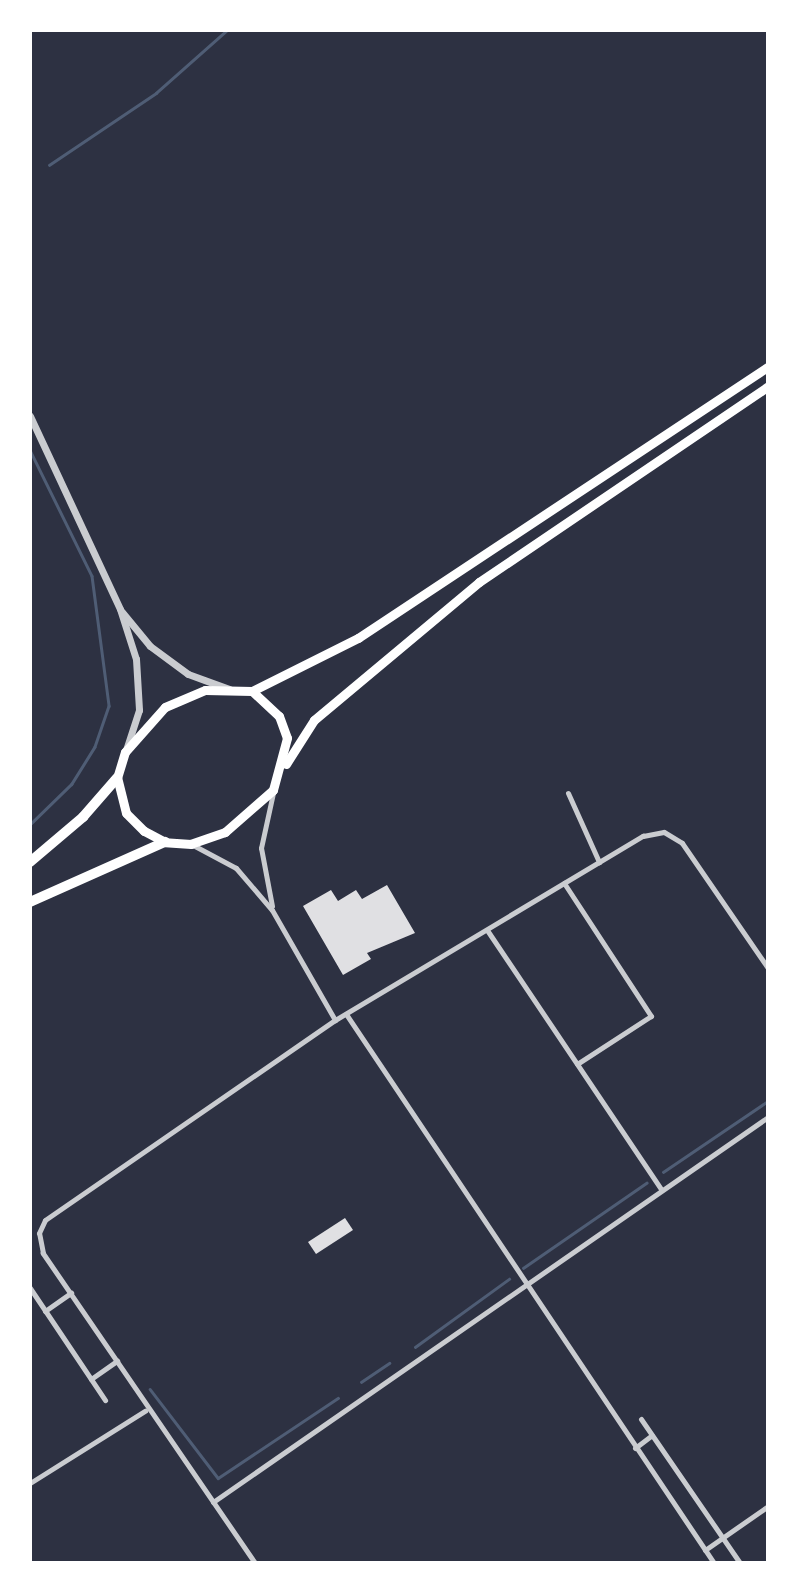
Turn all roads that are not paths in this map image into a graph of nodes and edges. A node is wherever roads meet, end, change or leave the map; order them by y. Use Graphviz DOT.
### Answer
graph roads {
  1 [pos="768,367"];
  2 [pos="768,386"];
  3 [pos="30,416"];
  4 [pos="33,431"];
  5 [pos="120,609"];
  6 [pos="230,690"];
  7 [pos="252,691"];
  8 [pos="125,752"];
  9 [pos="283,769"];
  10 [pos="117,778"];
  11 [pos="273,790"];
  12 [pos="568,793"];
  13 [pos="165,842"];
  14 [pos="191,844"];
  15 [pos="30,862"];
  16 [pos="599,862"];
  17 [pos="564,883"];
  18 [pos="30,902"];
  19 [pos="272,909"];
  20 [pos="486,930"];
  21 [pos="768,968"];
  22 [pos="346,1014"];
  23 [pos="335,1020"];
  24 [pos="577,1064"];
  25 [pos="768,1117"];
  26 [pos="662,1190"];
  27 [pos="524,1286"];
  28 [pos="30,1288"];
  29 [pos="71,1293"];
  30 [pos="45,1311"];
  31 [pos="117,1361"];
  32 [pos="91,1379"];
  33 [pos="105,1400"];
  34 [pos="145,1411"];
  35 [pos="641,1419"];
  36 [pos="652,1435"];
  37 [pos="635,1448"];
  38 [pos="30,1483"];
  39 [pos="213,1502"];
  40 [pos="768,1506"];
  41 [pos="722,1538"];
  42 [pos="705,1550"];
  43 [pos="255,1563"];
  44 [pos="714,1563"];
  45 [pos="740,1563"];
  1 -- 7 [label="main road"];
  2 -- 9 [label="main road"];
  3 -- 4 [label="street"];
  4 -- 5 [label="street"];
  5 -- 6 [label="street"];
  5 -- 8 [label="street"];
  6 -- 7 [label="main road"];
  6 -- 8 [label="main road"];
  7 -- 9 [label="main road"];
  8 -- 10 [label="main road"];
  9 -- 11 [label="main road"];
  10 -- 13 [label="main road"];
  10 -- 15 [label="highway"];
  11 -- 14 [label="main road"];
  11 -- 19 [label="street"];
  12 -- 16 [label="street"];
  13 -- 14 [label="main road"];
  13 -- 18 [label="highway"];
  14 -- 19 [label="street"];
  16 -- 17 [label="street"];
  16 -- 21 [label="street"];
  17 -- 20 [label="street"];
  17 -- 24 [label="street"];
  19 -- 23 [label="street"];
  20 -- 22 [label="street"];
  20 -- 24 [label="street"];
  22 -- 23 [label="street"];
  22 -- 27 [label="street"];
  23 -- 29 [label="street"];
  24 -- 26 [label="street"];
  25 -- 26 [label="street"];
  26 -- 27 [label="street"];
  27 -- 37 [label="street"];
  27 -- 39 [label="street"];
  28 -- 30 [label="street"];
  29 -- 30 [label="street"];
  29 -- 31 [label="street"];
  30 -- 32 [label="street"];
  31 -- 32 [label="street"];
  31 -- 34 [label="street"];
  32 -- 33 [label="street"];
  34 -- 38 [label="street"];
  34 -- 39 [label="street"];
  35 -- 36 [label="street"];
  36 -- 37 [label="street"];
  36 -- 41 [label="street"];
  37 -- 42 [label="street"];
  39 -- 43 [label="street"];
  40 -- 41 [label="street"];
  41 -- 42 [label="street"];
  41 -- 45 [label="street"];
  42 -- 44 [label="street"];
}
